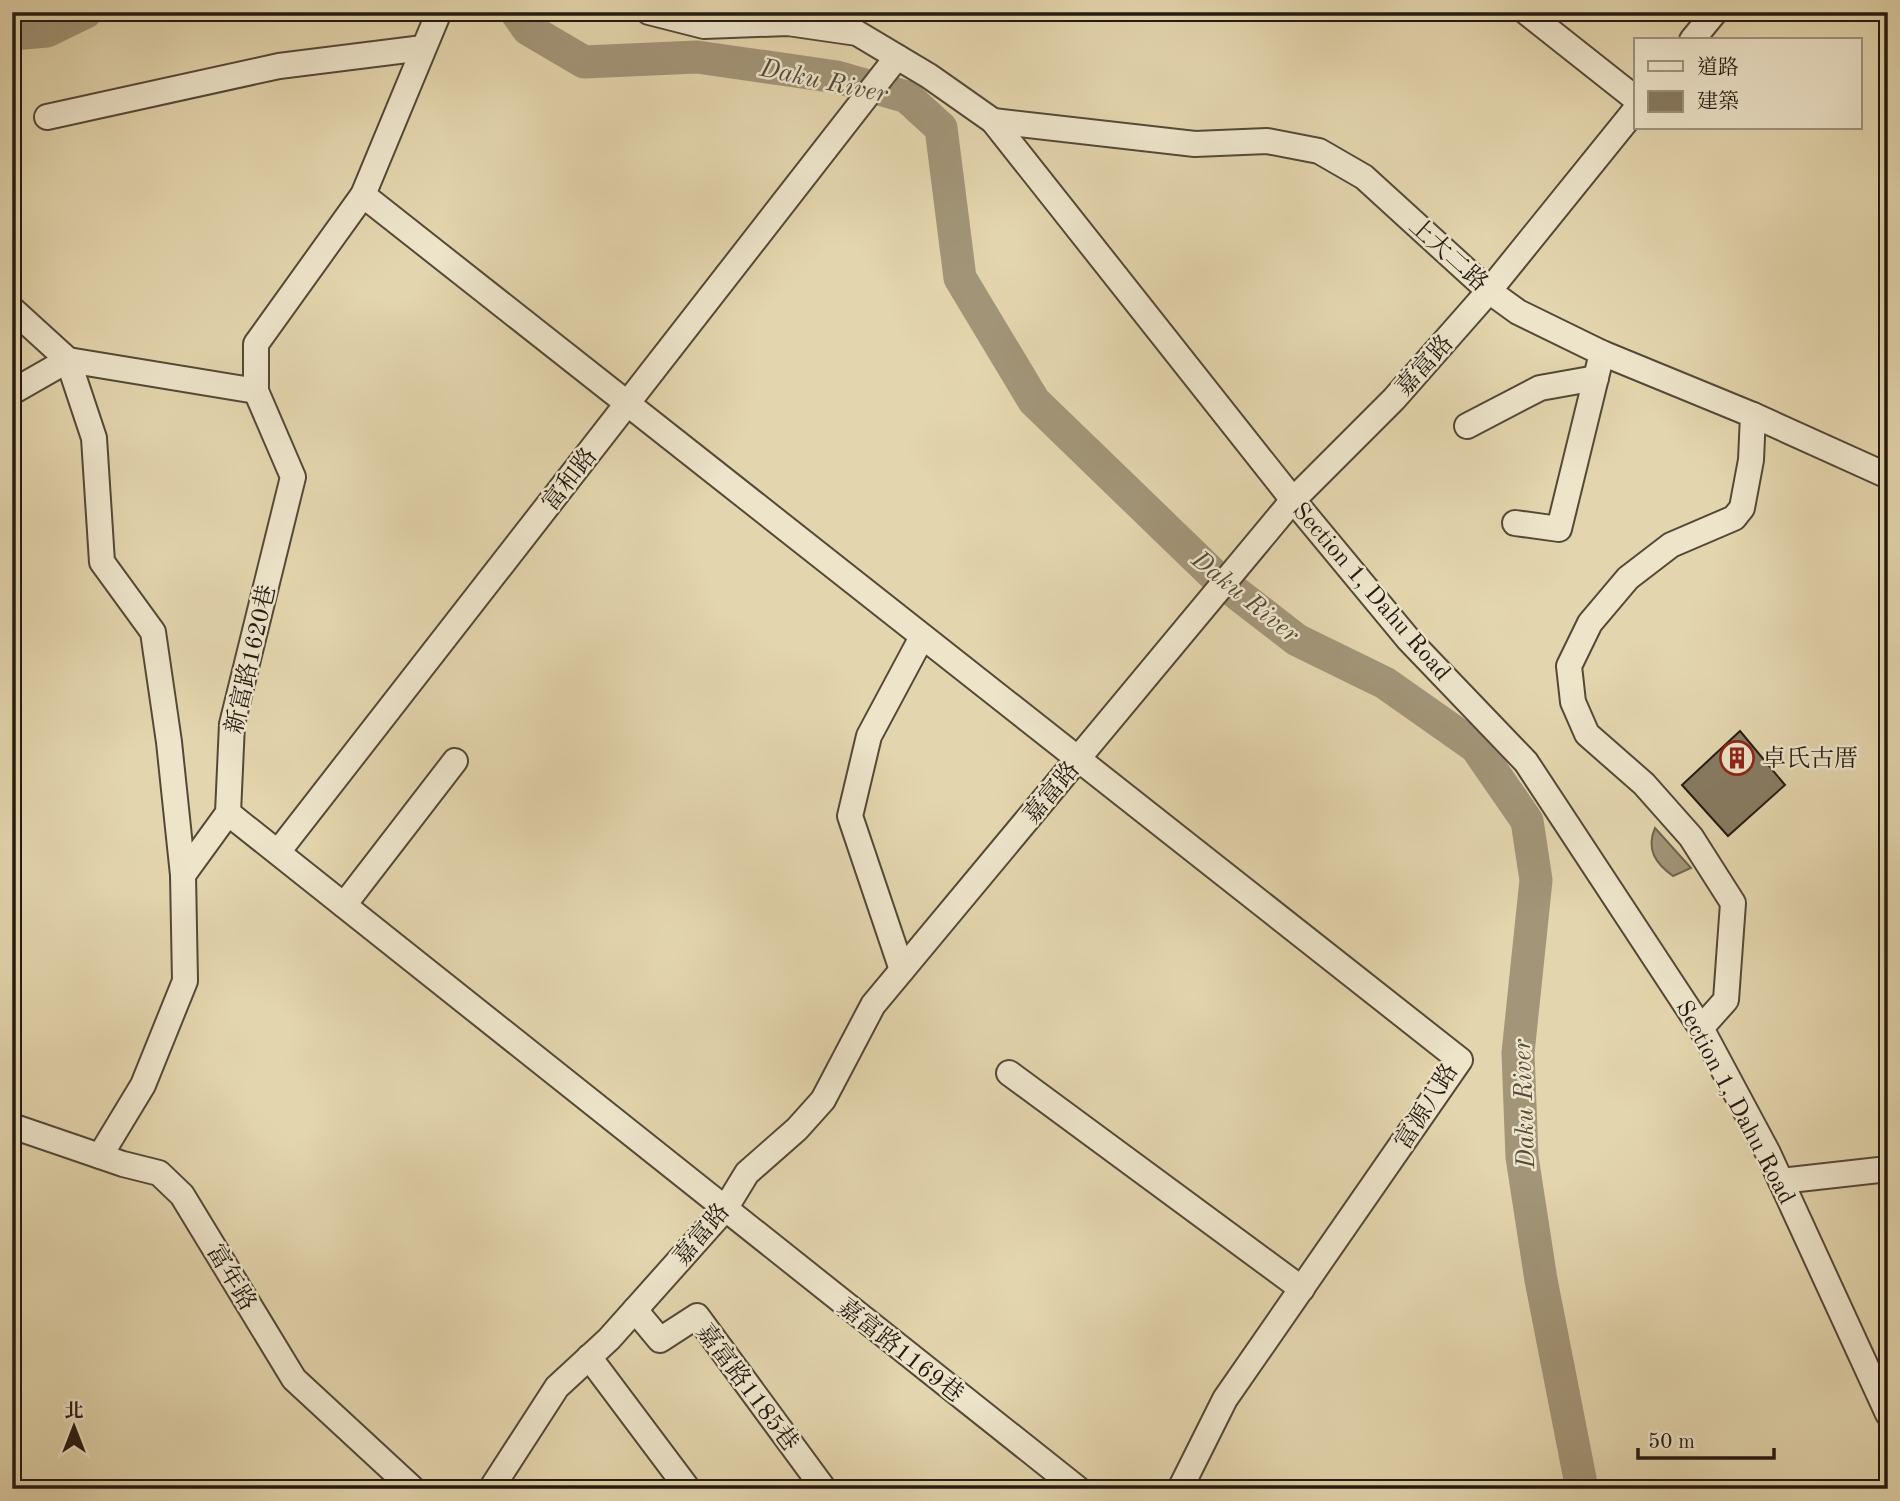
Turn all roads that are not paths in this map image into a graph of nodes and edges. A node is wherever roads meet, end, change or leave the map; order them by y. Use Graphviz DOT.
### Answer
graph roads {
  1 [pos="439,12"];
  2 [pos="649,12"];
  3 [pos="1526,12"];
  4 [pos="1715,12"];
  5 [pos="1694,38"];
  6 [pos="423,48"];
  7 [pos="893,63"];
  8 [pos="1634,97"];
  9 [pos="1634,111"];
  10 [pos="47,117"];
  11 [pos="993,121"];
  12 [pos="363,195"];
  13 [pos="1489,292"];
  14 [pos="12,309"];
  15 [pos="1602,353"];
  16 [pos="68,360"];
  17 [pos="1596,378"];
  18 [pos="256,391"];
  19 [pos="12,393"];
  20 [pos="628,404"];
  21 [pos="1753,415"];
  22 [pos="1467,426"];
  23 [pos="1888,476"];
  24 [pos="1293,500"];
  25 [pos="1515,523"];
  26 [pos="922,637"];
  27 [pos="1078,760"];
  28 [pos="455,761"];
  29 [pos="229,813"];
  30 [pos="278,852"];
  31 [pos="183,875"];
  32 [pos="344,905"];
  33 [pos="902,970"];
  34 [pos="1701,1028"];
  35 [pos="1009,1073"];
  36 [pos="12,1126"];
  37 [pos="100,1156"];
  38 [pos="1888,1169"];
  39 [pos="1781,1181"];
  40 [pos="725,1209"];
  41 [pos="1302,1290"];
  42 [pos="635,1310"];
  43 [pos="589,1357"];
  44 [pos="1888,1414"];
  45 [pos="414,1489"];
  46 [pos="491,1489"];
  47 [pos="688,1489"];
  48 [pos="824,1489"];
  49 [pos="1078,1489"];
  50 [pos="1180,1489"];
  1 -- 6 [label="street, 新富路1620巷"];
  2 -- 7 [label="street, Section 1, Dahu Road"];
  3 -- 8 [label="street"];
  4 -- 5 [label="street"];
  6 -- 10 [label="street"];
  6 -- 12 [label="street, 新富路1620巷"];
  7 -- 11 [label="street, Section 1, Dahu Road"];
  7 -- 20 [label="street, 富和路"];
  9 -- 13 [label="street, 嘉富路"];
  11 -- 13 [label="street, 上大二路"];
  11 -- 24 [label="street, Section 1, Dahu Road"];
  12 -- 18 [label="street, 新富路1620巷"];
  12 -- 20 [label="street"];
  13 -- 15 [label="street, 上大二路"];
  13 -- 24 [label="street, 嘉富路"];
  14 -- 16 [label="street"];
  15 -- 17 [label="street"];
  15 -- 21 [label="street, 上大二路"];
  16 -- 18 [label="street"];
  16 -- 19 [label="street"];
  16 -- 31 [label="street"];
  17 -- 22 [label="street"];
  17 -- 25 [label="street"];
  18 -- 29 [label="street, 新富路1620巷"];
  20 -- 26 [label="street"];
  20 -- 30 [label="street, 富和路"];
  21 -- 23 [label="street, 上大二路"];
  21 -- 34 [label="street"];
  24 -- 27 [label="street, 嘉富路"];
  24 -- 34 [label="street, Section 1, Dahu Road"];
  26 -- 27 [label="street"];
  26 -- 33 [label="street"];
  27 -- 33 [label="street, 嘉富路"];
  27 -- 41 [label="street, 富源八路"];
  28 -- 32 [label="street"];
  29 -- 30 [label="street, 嘉富路1169巷"];
  29 -- 31 [label="street"];
  30 -- 32 [label="street, 嘉富路1169巷"];
  31 -- 37 [label="street"];
  32 -- 40 [label="street, 嘉富路1169巷"];
  33 -- 40 [label="street, 嘉富路"];
  34 -- 39 [label="street, Section 1, Dahu Road"];
  35 -- 41 [label="street"];
  36 -- 37 [label="street, 富年路"];
  37 -- 45 [label="street, 富年路"];
  38 -- 39 [label="street"];
  39 -- 44 [label="street, Section 1, Dahu Road"];
  40 -- 42 [label="street, 嘉富路"];
  40 -- 49 [label="street, 嘉富路1169巷"];
  41 -- 50 [label="street, 富源八路"];
  42 -- 43 [label="street, 嘉富路"];
  42 -- 48 [label="street, 嘉富路1185巷"];
  43 -- 46 [label="street, 嘉富路"];
  43 -- 47 [label="street"];
}
